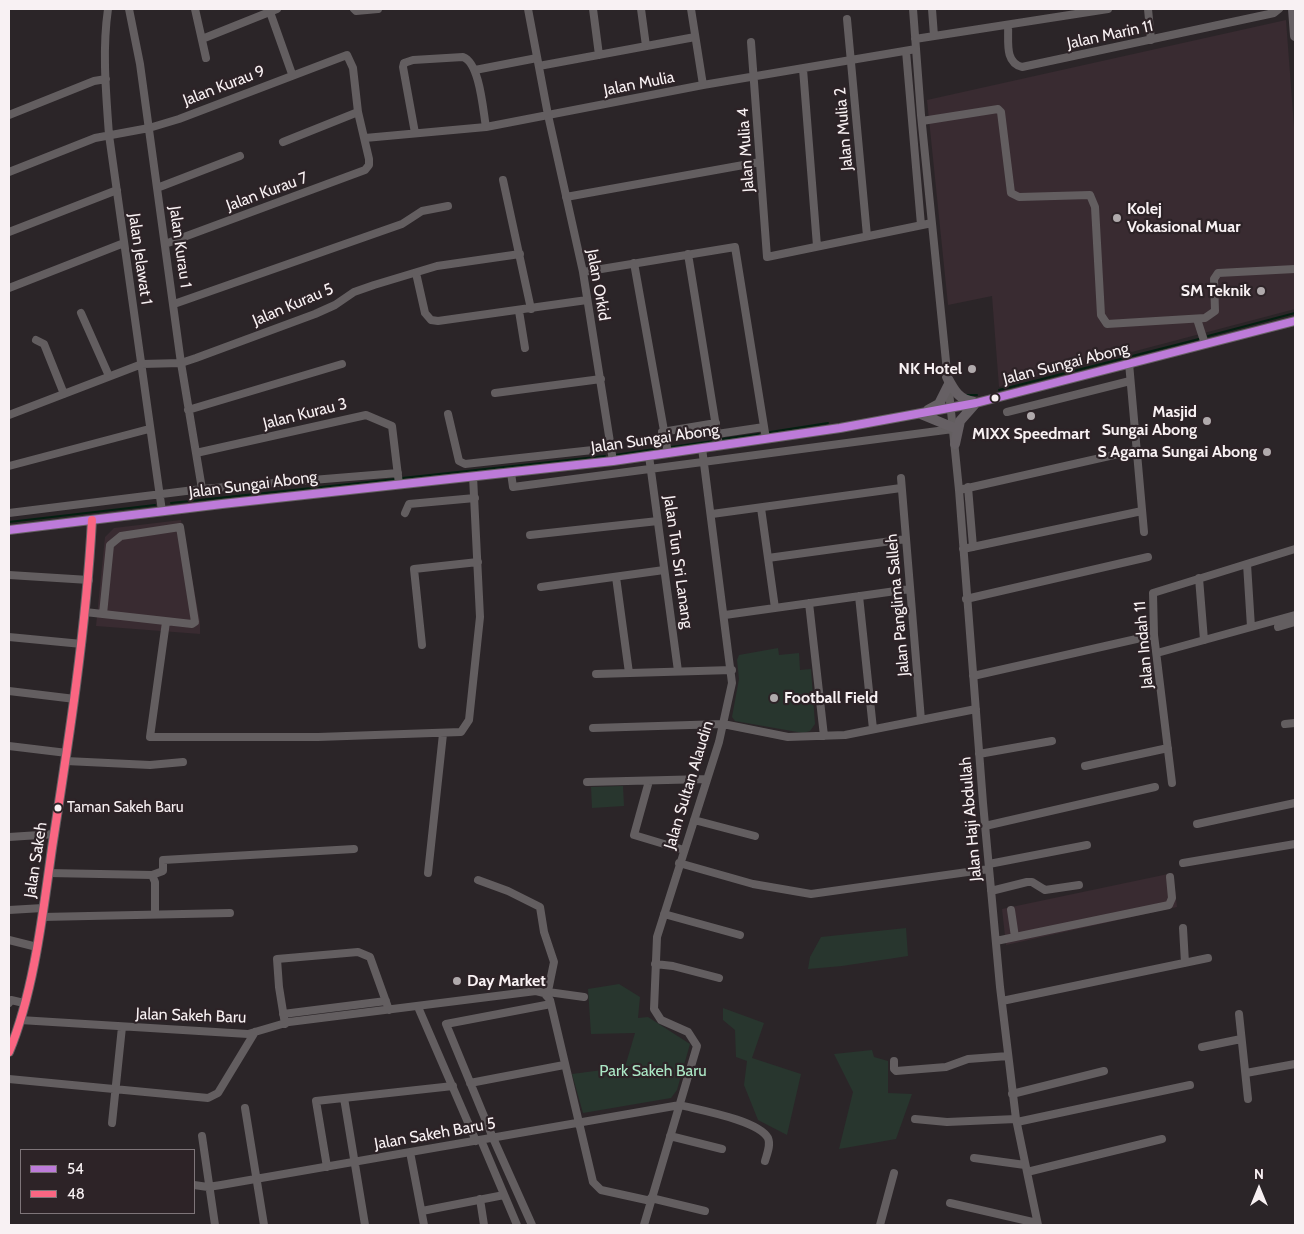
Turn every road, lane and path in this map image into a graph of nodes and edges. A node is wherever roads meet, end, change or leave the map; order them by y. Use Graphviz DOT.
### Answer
graph roads {
  1 [pos="108,9"];
  2 [pos="129,9"];
  3 [pos="195,9"];
  4 [pos="354,9"];
  5 [pos="378,9"];
  6 [pos="528,9"];
  7 [pos="593,9"];
  8 [pos="641,9"];
  9 [pos="692,9"];
  10 [pos="913,9"];
  11 [pos="932,9"];
  12 [pos="1056,9"];
  13 [pos="1108,9"];
  14 [pos="1148,9"];
  15 [pos="1279,9"];
  16 [pos="1293,9"];
  17 [pos="273,10"];
  18 [pos="1057,18"];
  19 [pos="847,19"];
  20 [pos="1008,25"];
  21 [pos="934,36"];
  22 [pos="1295,36"];
  23 [pos="695,37"];
  24 [pos="915,38"];
  25 [pos="202,39"];
  26 [pos="1151,40"];
  27 [pos="751,42"];
  28 [pos="646,46"];
  29 [pos="916,49"];
  30 [pos="906,51"];
  31 [pos="599,55"];
  32 [pos="206,58"];
  33 [pos="537,58"];
  34 [pos="851,61"];
  35 [pos="539,66"];
  36 [pos="803,69"];
  37 [pos="475,70"];
  38 [pos="292,74"];
  39 [pos="754,77"];
  40 [pos="106,79"];
  41 [pos="703,85"];
  42 [pos="358,112"];
  43 [pos="9,114"];
  44 [pos="548,115"];
  45 [pos="922,121"];
  46 [pos="486,127"];
  47 [pos="149,128"];
  48 [pos="415,133"];
  49 [pos="109,135"];
  50 [pos="366,138"];
  51 [pos="283,142"];
  52 [pos="240,156"];
  53 [pos="760,162"];
  54 [pos="9,172"];
  55 [pos="503,180"];
  56 [pos="157,188"];
  57 [pos="117,190"];
  58 [pos="566,196"];
  59 [pos="448,206"];
  60 [pos="932,223"];
  61 [pos="921,226"];
  62 [pos="9,232"];
  63 [pos="867,236"];
  64 [pos="124,243"];
  65 [pos="166,244"];
  66 [pos="818,246"];
  67 [pos="520,254"];
  68 [pos="688,254"];
  69 [pos="634,263"];
  70 [pos="1295,269"];
  71 [pos="582,272"];
  72 [pos="416,273"];
  73 [pos="9,288"];
  74 [pos="587,300"];
  75 [pos="174,304"];
  76 [pos="531,309"];
  77 [pos="519,311"];
  78 [pos="81,313"];
  79 [pos="1197,319"];
  80 [pos="1295,321"];
  81 [pos="36,340"];
  82 [pos="1205,344"];
  83 [pos="525,348"];
  84 [pos="181,363"];
  85 [pos="1129,363"];
  86 [pos="142,364"];
  87 [pos="342,364"];
  88 [pos="109,376"];
  89 [pos="600,379"];
  90 [pos="948,382"];
  91 [pos="1130,382"];
  92 [pos="1017,392"];
  93 [pos="495,393"];
  94 [pos="64,394"];
  95 [pos="978,402"];
  96 [pos="1021,408"];
  97 [pos="951,409"];
  98 [pos="188,410"];
  99 [pos="1008,412"];
  100 [pos="448,414"];
  101 [pos="919,414"];
  102 [pos="9,415"];
  103 [pos="716,423"];
  104 [pos="764,427"];
  105 [pos="952,428"];
  106 [pos="149,429"];
  107 [pos="662,432"];
  108 [pos="717,434"];
  109 [pos="766,438"];
  110 [pos="954,444"];
  111 [pos="719,445"];
  112 [pos="611,448"];
  113 [pos="702,448"];
  114 [pos="1136,450"];
  115 [pos="196,453"];
  116 [pos="668,453"];
  117 [pos="649,456"];
  118 [pos="612,461"];
  119 [pos="704,462"];
  120 [pos="9,466"];
  121 [pos="651,468"];
  122 [pos="511,472"];
  123 [pos="473,476"];
  124 [pos="399,478"];
  125 [pos="901,478"];
  126 [pos="968,487"];
  127 [pos="202,488"];
  128 [pos="901,488"];
  129 [pos="282,490"];
  130 [pos="959,490"];
  131 [pos="246,494"];
  132 [pos="160,495"];
  133 [pos="475,498"];
  134 [pos="761,508"];
  135 [pos="162,511"];
  136 [pos="1142,511"];
  137 [pos="9,513"];
  138 [pos="405,513"];
  139 [pos="712,514"];
  140 [pos="92,520"];
  141 [pos="658,520"];
  142 [pos="9,530"];
  143 [pos="1144,532"];
  144 [pos="530,534"];
  145 [pos="906,539"];
  146 [pos="974,547"];
  147 [pos="963,549"];
  148 [pos="1295,549"];
  149 [pos="1148,557"];
  150 [pos="768,558"];
  151 [pos="478,562"];
  152 [pos="1247,564"];
  153 [pos="664,570"];
  154 [pos="9,575"];
  155 [pos="616,577"];
  156 [pos="1199,578"];
  157 [pos="89,580"];
  158 [pos="541,587"];
  159 [pos="910,589"];
  160 [pos="859,596"];
  161 [pos="966,599"];
  162 [pos="809,603"];
  163 [pos="775,608"];
  164 [pos="85,612"];
  165 [pos="103,614"];
  166 [pos="725,615"];
  167 [pos="1295,615"];
  168 [pos="166,622"];
  169 [pos="1295,622"];
  170 [pos="1251,627"];
  171 [pos="1278,627"];
  172 [pos="1154,635"];
  173 [pos="9,637"];
  174 [pos="1204,640"];
  175 [pos="82,644"];
  176 [pos="422,645"];
  177 [pos="1157,653"];
  178 [pos="732,670"];
  179 [pos="678,671"];
  180 [pos="629,673"];
  181 [pos="596,674"];
  182 [pos="973,676"];
  183 [pos="9,691"];
  184 [pos="76,699"];
  185 [pos="976,710"];
  186 [pos="921,720"];
  187 [pos="1295,723"];
  188 [pos="723,724"];
  189 [pos="1285,724"];
  190 [pos="593,728"];
  191 [pos="873,729"];
  192 [pos="442,734"];
  193 [pos="824,736"];
  194 [pos="1052,741"];
  195 [pos="9,746"];
  196 [pos="1168,748"];
  197 [pos="979,754"];
  198 [pos="66,757"];
  199 [pos="183,762"];
  200 [pos="1086,766"];
  201 [pos="707,779"];
  202 [pos="649,781"];
  203 [pos="586,782"];
  204 [pos="1172,783"];
  205 [pos="1155,787"];
  206 [pos="1295,803"];
  207 [pos="694,820"];
  208 [pos="1197,824"];
  209 [pos="985,826"];
  210 [pos="54,834"];
  211 [pos="755,836"];
  212 [pos="9,837"];
  213 [pos="1295,844"];
  214 [pos="1087,845"];
  215 [pos="354,849"];
  216 [pos="684,850"];
  217 [pos="679,863"];
  218 [pos="1184,863"];
  219 [pos="989,866"];
  220 [pos="48,873"];
  221 [pos="428,873"];
  222 [pos="152,875"];
  223 [pos="1170,877"];
  224 [pos="478,880"];
  225 [pos="1079,885"];
  226 [pos="991,891"];
  227 [pos="9,910"];
  228 [pos="1011,910"];
  229 [pos="43,912"];
  230 [pos="155,913"];
  231 [pos="230,913"];
  232 [pos="664,914"];
  233 [pos="1183,928"];
  234 [pos="740,935"];
  235 [pos="1015,937"];
  236 [pos="9,940"];
  237 [pos="996,941"];
  238 [pos="36,947"];
  239 [pos="1208,958"];
  240 [pos="1185,963"];
  241 [pos="655,964"];
  242 [pos="719,978"];
  243 [pos="549,998"];
  244 [pos="584,998"];
  245 [pos="1002,1000"];
  246 [pos="386,1002"];
  247 [pos="9,1003"];
  248 [pos="24,1003"];
  249 [pos="418,1007"];
  250 [pos="389,1010"];
  251 [pos="283,1014"];
  252 [pos="1239,1014"];
  253 [pos="20,1020"];
  254 [pos="285,1024"];
  255 [pos="122,1027"];
  256 [pos="255,1032"];
  257 [pos="1241,1039"];
  258 [pos="11,1040"];
  259 [pos="1202,1047"];
  260 [pos="9,1052"];
  261 [pos="1008,1056"];
  262 [pos="894,1061"];
  263 [pos="1295,1064"];
  264 [pos="564,1065"];
  265 [pos="1104,1071"];
  266 [pos="1246,1073"];
  267 [pos="9,1079"];
  268 [pos="470,1083"];
  269 [pos="1190,1085"];
  270 [pos="453,1086"];
  271 [pos="116,1089"];
  272 [pos="1012,1094"];
  273 [pos="344,1098"];
  274 [pos="1248,1099"];
  275 [pos="680,1105"];
  276 [pos="245,1108"];
  277 [pos="915,1119"];
  278 [pos="1016,1121"];
  279 [pos="578,1122"];
  280 [pos="112,1123"];
  281 [pos="202,1136"];
  282 [pos="670,1136"];
  283 [pos="492,1138"];
  284 [pos="1162,1139"];
  285 [pos="478,1140"];
  286 [pos="722,1150"];
  287 [pos="410,1152"];
  288 [pos="974,1158"];
  289 [pos="765,1161"];
  290 [pos="354,1162"];
  291 [pos="327,1167"];
  292 [pos="1026,1169"];
  293 [pos="894,1173"];
  294 [pos="256,1179"];
  295 [pos="195,1185"];
  296 [pos="208,1187"];
  297 [pos="504,1195"];
  298 [pos="480,1199"];
  299 [pos="651,1199"];
  300 [pos="950,1203"];
  301 [pos="422,1211"];
  302 [pos="705,1211"];
  303 [pos="1038,1224"];
  304 [pos="215,1225"];
  305 [pos="264,1225"];
  306 [pos="366,1225"];
  307 [pos="424,1225"];
  308 [pos="484,1225"];
  309 [pos="517,1225"];
  310 [pos="532,1225"];
  311 [pos="644,1225"];
  312 [pos="880,1225"];
  1 -- 40 [label="street, Jalan Jelawat 1"];
  2 -- 47 [label="street, Jalan Kurau 1"];
  3 -- 25 [label="street"];
  4 -- 5 [label="street"];
  6 -- 33 [label="street, Jalan Orkid"];
  7 -- 31 [label="street"];
  8 -- 28 [label="street"];
  9 -- 23 [label="street"];
  10 -- 24 [label="street, Jalan Haji Abdullah"];
  11 -- 21 [label="street"];
  12 -- 18 [label="street"];
  13 -- 18 [label="street"];
  14 -- 26 [label="street"];
  15 -- 26 [label="street, Jalan Marin 11"];
  16 -- 22 [label="street"];
  17 -- 25 [label="street"];
  17 -- 38 [label="street"];
  18 -- 20 [label="street"];
  19 -- 34 [label="street, Jalan Mulia 2"];
  20 -- 21 [label="street"];
  20 -- 26 [label="street, Jalan Marin 11"];
  21 -- 24 [label="street"];
  23 -- 28 [label="street"];
  23 -- 41 [label="street"];
  24 -- 29 [label="street, Jalan Haji Abdullah"];
  25 -- 32 [label="street"];
  27 -- 39 [label="street, Jalan Mulia 4"];
  28 -- 31 [label="street"];
  29 -- 30 [label="street, Jalan Mulia"];
  29 -- 45 [label="street, Jalan Haji Abdullah"];
  30 -- 34 [label="street, Jalan Mulia"];
  30 -- 61 [label="street"];
  31 -- 35 [label="street"];
  33 -- 35 [label="street, Jalan Orkid"];
  33 -- 37 [label="street"];
  34 -- 36 [label="street, Jalan Mulia"];
  34 -- 63 [label="street, Jalan Mulia 2"];
  35 -- 44 [label="street, Jalan Orkid"];
  36 -- 39 [label="street, Jalan Mulia"];
  36 -- 66 [label="street"];
  37 -- 46 [label="street"];
  37 -- 48 [label="street"];
  38 -- 42 [label="street, Jalan Kurau 9"];
  38 -- 47 [label="street, Jalan Kurau 9"];
  39 -- 41 [label="street, Jalan Mulia"];
  39 -- 53 [label="street, Jalan Mulia 4"];
  40 -- 43 [label="street"];
  40 -- 49 [label="street, Jalan Jelawat 1"];
  41 -- 44 [label="street, Jalan Mulia"];
  42 -- 50 [label="street"];
  42 -- 51 [label="street"];
  44 -- 46 [label="street, Jalan Mulia"];
  44 -- 58 [label="street, Jalan Orkid"];
  45 -- 60 [label="street, Jalan Haji Abdullah"];
  45 -- 79 [label="street"];
  46 -- 48 [label="street, Jalan Mulia"];
  47 -- 49 [label="street, Jalan Kurau 9"];
  47 -- 56 [label="street, Jalan Kurau 1"];
  48 -- 50 [label="street, Jalan Mulia"];
  49 -- 54 [label="street, Jalan Kurau 9"];
  49 -- 57 [label="street, Jalan Jelawat 1"];
  50 -- 65 [label="street, Jalan Kurau 7"];
  52 -- 56 [label="street"];
  53 -- 58 [label="street"];
  53 -- 66 [label="street, Jalan Mulia 4"];
  55 -- 67 [label="street"];
  56 -- 65 [label="street, Jalan Kurau 1"];
  57 -- 62 [label="street"];
  57 -- 64 [label="street, Jalan Jelawat 1"];
  58 -- 71 [label="street, Jalan Orkid"];
  59 -- 75 [label="street"];
  60 -- 61 [label="street"];
  60 -- 90 [label="street, Jalan Haji Abdullah"];
  61 -- 63 [label="street"];
  63 -- 66 [label="street"];
  64 -- 73 [label="street"];
  64 -- 86 [label="street, Jalan Jelawat 1"];
  65 -- 75 [label="street, Jalan Kurau 1"];
  67 -- 72 [label="street, Jalan Kurau 5"];
  67 -- 76 [label="street"];
  68 -- 69 [label="street"];
  68 -- 103 [label="street"];
  68 -- 104 [label="street"];
  69 -- 71 [label="street"];
  69 -- 107 [label="street"];
  70 -- 79 [label="street"];
  71 -- 74 [label="street, Jalan Orkid"];
  72 -- 77 [label="street"];
  72 -- 84 [label="street, Jalan Kurau 5"];
  74 -- 76 [label="street"];
  74 -- 89 [label="street, Jalan Orkid"];
  75 -- 84 [label="street, Jalan Kurau 1"];
  76 -- 77 [label="street"];
  77 -- 83 [label="street"];
  78 -- 88 [label="street"];
  79 -- 82 [label="street"];
  80 -- 82 [label="street, Jalan Sungai Abong"];
  81 -- 94 [label="street"];
  82 -- 85 [label="street, Jalan Sungai Abong"];
  84 -- 86 [label="street, Jalan Kurau 5"];
  84 -- 98 [label="street, Jalan Kurau 1"];
  85 -- 91 [label="street"];
  85 -- 92 [label="street, Jalan Sungai Abong"];
  86 -- 88 [label="street, Jalan Kurau 5"];
  86 -- 106 [label="street, Jalan Jelawat 1"];
  87 -- 98 [label="street"];
  88 -- 94 [label="street, Jalan Kurau 5"];
  89 -- 93 [label="street"];
  89 -- 112 [label="street, Jalan Orkid"];
  90 -- 95 [label="street"];
  90 -- 97 [label="street, Jalan Haji Abdullah"];
  90 -- 101 [label="street"];
  91 -- 96 [label="street"];
  91 -- 114 [label="street"];
  92 -- 95 [label="street, Jalan Sungai Abong"];
  92 -- 96 [label="street"];
  94 -- 102 [label="street, Jalan Kurau 5"];
  95 -- 97 [label="street, Jalan Sungai Abong"];
  95 -- 110 [label="street"];
  96 -- 99 [label="street"];
  97 -- 101 [label="street, Jalan Sungai Abong"];
  97 -- 105 [label="street, Jalan Haji Abdullah"];
  98 -- 115 [label="street, Jalan Kurau 1"];
  100 -- 112 [label="street"];
  101 -- 105 [label="street"];
  101 -- 109 [label="street, Jalan Sungai Abong"];
  103 -- 107 [label="street"];
  103 -- 108 [label="street"];
  104 -- 108 [label="street"];
  104 -- 109 [label="street"];
  105 -- 110 [label="street, Jalan Haji Abdullah"];
  105 -- 119 [label="street"];
  106 -- 120 [label="street"];
  106 -- 132 [label="street, Jalan Jelawat 1"];
  107 -- 116 [label="street"];
  108 -- 111 [label="street"];
  109 -- 111 [label="street, Jalan Sungai Abong"];
  110 -- 130 [label="street, Jalan Haji Abdullah"];
  111 -- 113 [label="street, Jalan Sungai Abong"];
  112 -- 118 [label="street, Jalan Orkid"];
  113 -- 116 [label="street, Jalan Sungai Abong"];
  113 -- 119 [label="street, Jalan Sultan Alaudin"];
  114 -- 126 [label="street"];
  114 -- 136 [label="street"];
  115 -- 124 [label="street, Jalan Kurau 3"];
  115 -- 127 [label="street, Jalan Kurau 1"];
  116 -- 117 [label="street, Jalan Sungai Abong"];
  117 -- 118 [label="street, Jalan Sungai Abong"];
  117 -- 121 [label="street, Jalan Tun Sri Lanang"];
  118 -- 122 [label="street, Jalan Sungai Abong"];
  119 -- 121 [label="street"];
  119 -- 139 [label="street, Jalan Sultan Alaudin"];
  121 -- 122 [label="street"];
  121 -- 141 [label="street, Jalan Tun Sri Lanang"];
  122 -- 123 [label="street, Jalan Sungai Abong"];
  123 -- 124 [label="street, Jalan Sungai Abong"];
  123 -- 133 [label="street"];
  124 -- 129 [label="street, Jalan Sungai Abong"];
  125 -- 128 [label="street, Jalan Panglima Salleh"];
  126 -- 130 [label="street"];
  126 -- 146 [label="street"];
  127 -- 131 [label="street"];
  127 -- 132 [label="street"];
  128 -- 134 [label="street"];
  128 -- 145 [label="street, Jalan Panglima Salleh"];
  129 -- 131 [label="street, Jalan Sungai Abong"];
  129 -- 131 [label="street"];
  130 -- 147 [label="street, Jalan Haji Abdullah"];
  131 -- 135 [label="street, Jalan Sungai Abong"];
  132 -- 135 [label="street, Jalan Jelawat 1"];
  132 -- 137 [label="street"];
  133 -- 138 [label="street"];
  133 -- 151 [label="street"];
  134 -- 139 [label="street"];
  134 -- 150 [label="street"];
  135 -- 140 [label="street, Jalan Sungai Abong"];
  136 -- 143 [label="street"];
  136 -- 146 [label="street"];
  139 -- 166 [label="street, Jalan Sultan Alaudin"];
  140 -- 142 [label="street, Jalan Sungai Abong"];
  140 -- 157 [label="street, Jalan Sakeh"];
  141 -- 144 [label="street"];
  141 -- 153 [label="street, Jalan Tun Sri Lanang"];
  145 -- 150 [label="street"];
  145 -- 159 [label="street, Jalan Panglima Salleh"];
  146 -- 147 [label="street"];
  147 -- 161 [label="street, Jalan Haji Abdullah"];
  148 -- 152 [label="street, Jalan Indah 11"];
  149 -- 161 [label="street"];
  150 -- 163 [label="street"];
  151 -- 176 [label="street"];
  151 -- 192 [label="street"];
  152 -- 156 [label="street, Jalan Indah 11"];
  152 -- 170 [label="street"];
  153 -- 155 [label="street"];
  153 -- 179 [label="street, Jalan Tun Sri Lanang"];
  154 -- 157 [label="street"];
  155 -- 158 [label="street"];
  155 -- 180 [label="street"];
  156 -- 172 [label="street, Jalan Indah 11"];
  156 -- 174 [label="street"];
  157 -- 164 [label="street, Jalan Sakeh"];
  159 -- 160 [label="street"];
  159 -- 186 [label="street, Jalan Panglima Salleh"];
  160 -- 162 [label="street"];
  160 -- 191 [label="street"];
  161 -- 182 [label="street, Jalan Haji Abdullah"];
  162 -- 163 [label="street"];
  162 -- 193 [label="street"];
  163 -- 166 [label="street"];
  164 -- 165 [label="street"];
  164 -- 175 [label="street, Jalan Sakeh"];
  165 -- 168 [label="street"];
  165 -- 168 [label="street"];
  166 -- 178 [label="street, Jalan Sultan Alaudin"];
  167 -- 170 [label="street"];
  168 -- 192 [label="street"];
  169 -- 171 [label="street"];
  170 -- 174 [label="street"];
  172 -- 177 [label="street, Jalan Indah 11"];
  172 -- 182 [label="street"];
  173 -- 175 [label="street"];
  174 -- 177 [label="street"];
  175 -- 184 [label="street, Jalan Sakeh"];
  177 -- 196 [label="street, Jalan Indah 11"];
  178 -- 179 [label="street"];
  178 -- 188 [label="street, Jalan Sultan Alaudin"];
  179 -- 180 [label="street"];
  180 -- 181 [label="street"];
  182 -- 185 [label="street, Jalan Haji Abdullah"];
  183 -- 184 [label="street"];
  184 -- 198 [label="street, Jalan Sakeh"];
  185 -- 186 [label="street"];
  185 -- 197 [label="street, Jalan Haji Abdullah"];
  186 -- 191 [label="street"];
  187 -- 189 [label="street"];
  188 -- 190 [label="street"];
  188 -- 193 [label="street"];
  188 -- 201 [label="street, Jalan Sultan Alaudin"];
  191 -- 193 [label="street"];
  192 -- 221 [label="street"];
  194 -- 197 [label="street"];
  195 -- 198 [label="street"];
  196 -- 200 [label="street"];
  196 -- 204 [label="street, Jalan Indah 11"];
  197 -- 209 [label="street, Jalan Haji Abdullah"];
  198 -- 199 [label="street"];
  198 -- 210 [label="street, Jalan Sakeh"];
  201 -- 202 [label="street"];
  201 -- 207 [label="street, Jalan Sultan Alaudin"];
  202 -- 203 [label="street"];
  202 -- 216 [label="street"];
  205 -- 209 [label="street"];
  206 -- 208 [label="street"];
  207 -- 211 [label="street"];
  207 -- 216 [label="street, Jalan Sultan Alaudin"];
  209 -- 219 [label="street, Jalan Haji Abdullah"];
  210 -- 212 [label="street"];
  210 -- 220 [label="street, Jalan Sakeh"];
  213 -- 218 [label="street"];
  214 -- 219 [label="street"];
  215 -- 222 [label="street"];
  216 -- 217 [label="street, Jalan Sultan Alaudin"];
  217 -- 219 [label="street"];
  217 -- 232 [label="street, Jalan Sultan Alaudin"];
  219 -- 226 [label="street, Jalan Haji Abdullah"];
  220 -- 222 [label="street"];
  220 -- 229 [label="street, Jalan Sakeh"];
  222 -- 230 [label="street"];
  223 -- 235 [label="street"];
  224 -- 243 [label="street"];
  225 -- 226 [label="street"];
  226 -- 237 [label="street, Jalan Haji Abdullah"];
  227 -- 229 [label="street"];
  228 -- 235 [label="street"];
  229 -- 230 [label="street"];
  229 -- 238 [label="street, Jalan Sakeh"];
  230 -- 231 [label="street"];
  232 -- 234 [label="street"];
  232 -- 241 [label="street, Jalan Sultan Alaudin"];
  233 -- 240 [label="street"];
  235 -- 237 [label="street"];
  236 -- 238 [label="street"];
  237 -- 245 [label="street, Jalan Haji Abdullah"];
  238 -- 248 [label="street, Jalan Sakeh"];
  239 -- 240 [label="street"];
  240 -- 245 [label="street"];
  241 -- 242 [label="street"];
  241 -- 275 [label="street, Jalan Sultan Alaudin"];
  243 -- 244 [label="street, Jalan Sakeh Baru"];
  243 -- 249 [label="street, Jalan Sakeh Baru"];
  243 -- 264 [label="street"];
  243 -- 268 [label="street"];
  245 -- 261 [label="street, Jalan Haji Abdullah"];
  246 -- 250 [label="street"];
  246 -- 251 [label="street"];
  246 -- 251 [label="street"];
  247 -- 248 [label="street"];
  248 -- 253 [label="street, Jalan Sakeh"];
  249 -- 250 [label="street, Jalan Sakeh Baru"];
  249 -- 270 [label="street"];
  250 -- 254 [label="street, Jalan Sakeh Baru"];
  251 -- 254 [label="street"];
  252 -- 257 [label="street"];
  253 -- 255 [label="street, Jalan Sakeh Baru"];
  253 -- 258 [label="street, Jalan Sakeh"];
  254 -- 256 [label="street, Jalan Sakeh Baru"];
  255 -- 256 [label="street, Jalan Sakeh Baru"];
  255 -- 271 [label="street"];
  256 -- 271 [label="street"];
  257 -- 259 [label="street"];
  257 -- 266 [label="street"];
  258 -- 260 [label="street, Jalan Sakeh"];
  261 -- 262 [label="street"];
  261 -- 272 [label="street, Jalan Haji Abdullah"];
  263 -- 266 [label="street"];
  264 -- 268 [label="street"];
  264 -- 279 [label="street"];
  265 -- 272 [label="street"];
  266 -- 274 [label="street"];
  267 -- 271 [label="street"];
  268 -- 283 [label="street"];
  269 -- 278 [label="street"];
  270 -- 273 [label="street"];
  270 -- 285 [label="street"];
  271 -- 280 [label="street"];
  272 -- 278 [label="street, Jalan Haji Abdullah"];
  273 -- 290 [label="street"];
  273 -- 291 [label="street"];
  275 -- 279 [label="street, Jalan Sakeh Baru 5"];
  275 -- 282 [label="street"];
  275 -- 289 [label="street"];
  276 -- 294 [label="street"];
  277 -- 278 [label="street"];
  278 -- 292 [label="street, Jalan Haji Abdullah"];
  279 -- 283 [label="street, Jalan Sakeh Baru 5"];
  279 -- 299 [label="street"];
  281 -- 296 [label="street"];
  282 -- 286 [label="street"];
  282 -- 299 [label="street"];
  283 -- 285 [label="street, Jalan Sakeh Baru 5"];
  283 -- 310 [label="street"];
  284 -- 292 [label="street"];
  285 -- 287 [label="street, Jalan Sakeh Baru 5"];
  285 -- 297 [label="street"];
  287 -- 290 [label="street, Jalan Sakeh Baru 5"];
  287 -- 301 [label="street"];
  288 -- 292 [label="street"];
  290 -- 291 [label="street, Jalan Sakeh Baru 5"];
  290 -- 306 [label="street"];
  291 -- 294 [label="street, Jalan Sakeh Baru 5"];
  292 -- 303 [label="street, Jalan Haji Abdullah"];
  293 -- 312 [label="street"];
  294 -- 296 [label="street, Jalan Sakeh Baru 5"];
  294 -- 305 [label="street"];
  295 -- 296 [label="street, Jalan Sakeh Baru 5"];
  296 -- 304 [label="street"];
  297 -- 298 [label="street"];
  297 -- 309 [label="street"];
  298 -- 301 [label="street"];
  298 -- 308 [label="street"];
  299 -- 302 [label="street"];
  299 -- 311 [label="street"];
  300 -- 303 [label="street"];
  301 -- 307 [label="street"];
}
